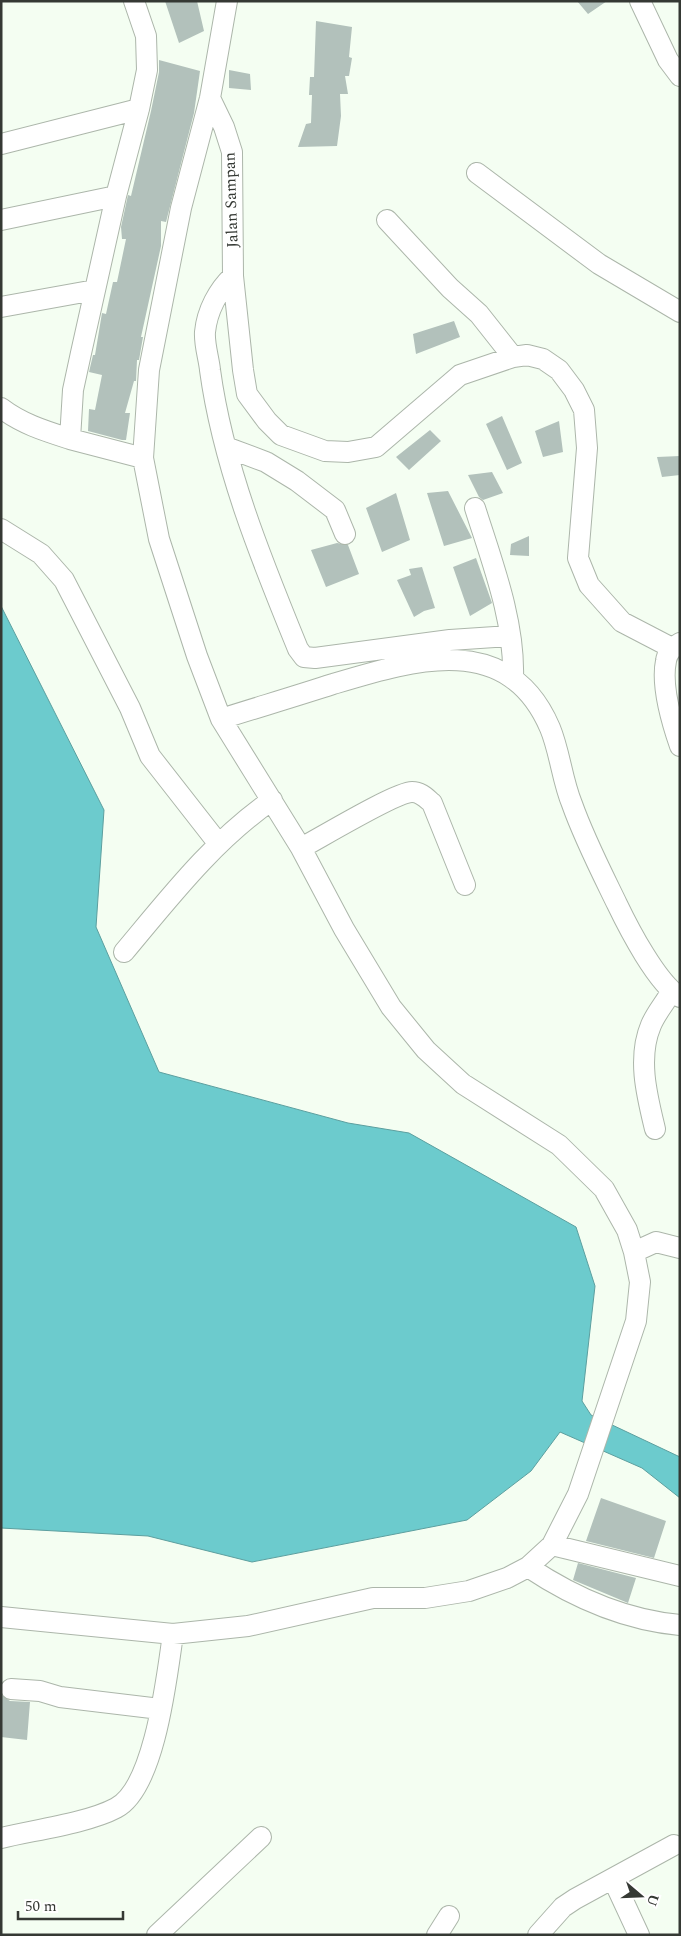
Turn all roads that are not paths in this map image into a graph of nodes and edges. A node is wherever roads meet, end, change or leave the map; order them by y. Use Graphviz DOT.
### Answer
graph roads {
  1 [pos="134,1"];
  2 [pos="227,1"];
  3 [pos="640,1"];
  4 [pos="680,76"];
  5 [pos="210,98"];
  6 [pos="140,109"];
  7 [pos="1,144"];
  8 [pos="477,174"];
  9 [pos="116,196"];
  10 [pos="1,220"];
  11 [pos="387,220"];
  12 [pos="233,276"];
  13 [pos="95,290"];
  14 [pos="1,307"];
  15 [pos="680,312"];
  16 [pos="513,356"];
  17 [pos="1,408"];
  18 [pos="70,439"];
  19 [pos="226,447"];
  20 [pos="143,458"];
  21 [pos="475,508"];
  22 [pos="1,529"];
  23 [pos="346,534"];
  24 [pos="510,636"];
  25 [pos="676,646"];
  26 [pos="513,678"];
  27 [pos="221,719"];
  28 [pos="676,723"];
  29 [pos="680,746"];
  30 [pos="272,800"];
  31 [pos="218,843"];
  32 [pos="301,848"];
  33 [pos="465,885"];
  34 [pos="124,952"];
  35 [pos="676,994"];
  36 [pos="655,1129"];
  37 [pos="680,1248"];
  38 [pos="634,1252"];
  39 [pos="552,1545"];
  40 [pos="528,1567"];
  41 [pos="680,1576"];
  42 [pos="1,1617"];
  43 [pos="680,1626"];
  44 [pos="173,1634"];
  45 [pos="11,1689"];
  46 [pos="160,1709"];
  47 [pos="261,1837"];
  48 [pos="1,1838"];
  49 [pos="674,1846"];
  50 [pos="613,1878"];
  51 [pos="449,1916"];
  52 [pos="157,1935"];
  53 [pos="437,1935"];
  54 [pos="538,1935"];
  55 [pos="639,1935"];
  1 -- 6 [label="street"];
  2 -- 5 [label="street"];
  3 -- 4 [label="street"];
  5 -- 12 [label="street, Jalan Sampan"];
  5 -- 20 [label="street"];
  6 -- 7 [label="street"];
  6 -- 9 [label="street"];
  8 -- 15 [label="street"];
  9 -- 10 [label="street"];
  9 -- 13 [label="street"];
  11 -- 16 [label="street"];
  12 -- 16 [label="street, Jalan Sampan"];
  12 -- 19 [label="street"];
  13 -- 14 [label="street"];
  13 -- 18 [label="street"];
  16 -- 25 [label="street"];
  17 -- 18 [label="street"];
  18 -- 20 [label="street"];
  19 -- 23 [label="street"];
  19 -- 24 [label="street"];
  20 -- 27 [label="street"];
  21 -- 24 [label="street"];
  22 -- 31 [label="street"];
  24 -- 26 [label="street"];
  25 -- 28 [label="street"];
  26 -- 27 [label="street"];
  26 -- 35 [label="street"];
  27 -- 30 [label="street"];
  28 -- 29 [label="street"];
  30 -- 31 [label="street"];
  30 -- 32 [label="street"];
  31 -- 34 [label="street"];
  32 -- 33 [label="street"];
  32 -- 38 [label="street"];
  35 -- 36 [label="street"];
  37 -- 38 [label="street"];
  38 -- 39 [label="street"];
  39 -- 40 [label="street"];
  39 -- 41 [label="street"];
  40 -- 43 [label="street"];
  40 -- 44 [label="street"];
  42 -- 44 [label="street"];
  44 -- 46 [label="street"];
  45 -- 46 [label="street"];
  46 -- 48 [label="street"];
  47 -- 52 [label="street"];
  49 -- 50 [label="street"];
  50 -- 54 [label="street"];
  50 -- 55 [label="street"];
  51 -- 53 [label="street"];
}
